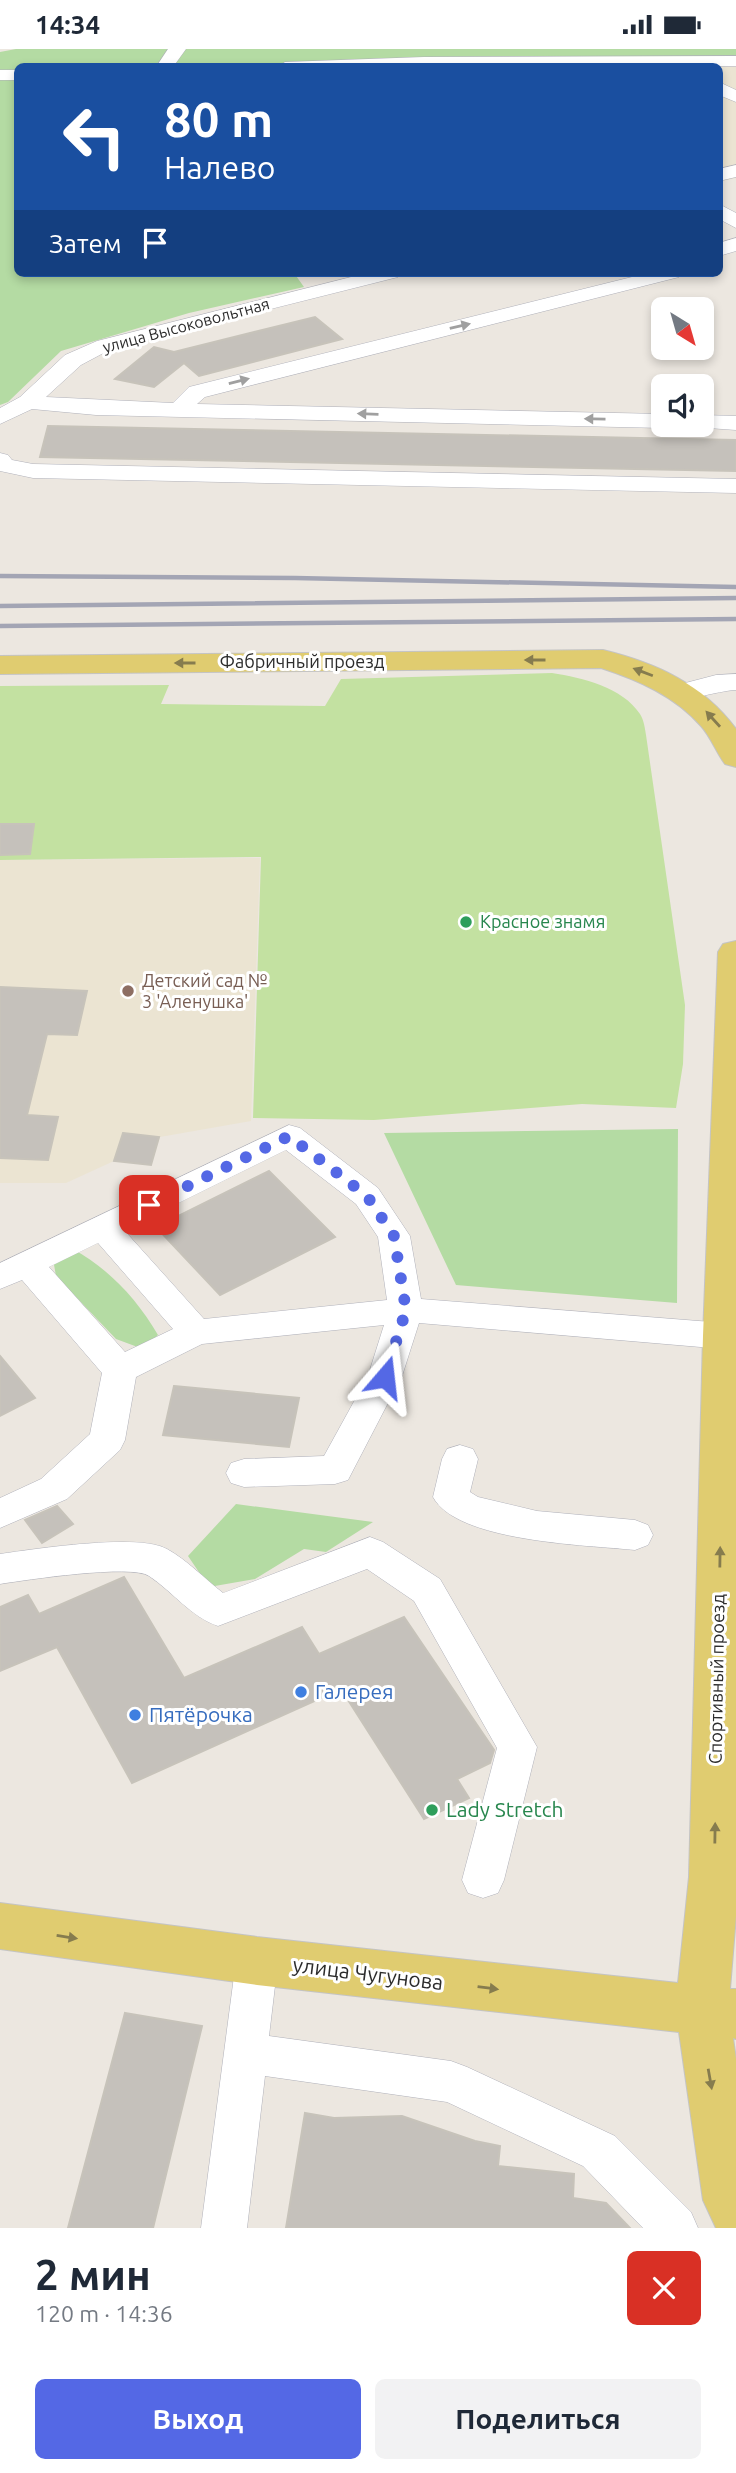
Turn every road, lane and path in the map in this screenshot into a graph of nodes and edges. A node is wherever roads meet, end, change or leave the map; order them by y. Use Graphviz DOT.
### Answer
graph roads {
  1 [pos="736,61"];
  2 [pos="667,63"];
  3 [pos="723,201"];
  4 [pos="736,222"];
  5 [pos="375,277"];
  6 [pos="657,277"];
  7 [pos="27,402"];
  8 [pos="179,409"];
  9 [pos="0,417"];
  10 [pos="651,421"];
  11 [pos="714,422"];
  12 [pos="736,423"];
  13 [pos="0,460"];
  14 [pos="736,486"];
  15 [pos="0,665"];
  16 [pos="736,683"];
  17 [pos="678,692"];
  18 [pos="736,757"];
  19 [pos="736,952"];
  20 [pos="102,1227"];
  21 [pos="731,1245"];
  22 [pos="14,1270"];
  23 [pos="406,1310"];
  24 [pos="196,1332"];
  25 [pos="728,1358"];
  26 [pos="120,1370"];
  27 [pos="460,1459"];
  28 [pos="244,1473"];
  29 [pos="0,1514"];
  30 [pos="635,1535"];
  31 [pos="0,1570"];
  32 [pos="726,1768"];
  33 [pos="483,1880"];
  34 [pos="725,1918"];
  35 [pos="0,1926"];
  36 [pos="257,1961"];
  37 [pos="719,2013"];
  38 [pos="246,2053"];
  39 [pos="736,2210"];
  40 [pos="224,2228"];
  41 [pos="675,2228"];
  1 -- 2 [label="street"];
  3 -- 4 [label="street"];
  5 -- 7 [label="street, улица Высоковольтная"];
  8 -- 6 [label="street, one-way"];
  7 -- 8 [label="street"];
  7 -- 9 [label="street, улица Высоковольтная"];
  10 -- 8 [label="street, one-way"];
  11 -- 12 [label="street"];
  13 -- 14 [label="street"];
  17 -- 15 [label="main road, Фабричный проезд, one-way"];
  16 -- 17 [label="street"];
  18 -- 17 [label="main road, one-way"];
  19 -- 21 [label="main road, Спортивный проезд"];
  20 -- 22 [label="street"];
  20 -- 23 [label="street"];
  20 -- 24 [label="street"];
  21 -- 25 [label="main road, Спортивный проезд"];
  22 -- 26 [label="street"];
  23 -- 24 [label="street"];
  23 -- 25 [label="street"];
  23 -- 28 [label="street"];
  24 -- 26 [label="street"];
  32 -- 25 [label="main road, Спортивный проезд, one-way"];
  26 -- 29 [label="street"];
  27 -- 30 [label="street"];
  31 -- 33 [label="street"];
  34 -- 32 [label="main road, Спортивный проезд, one-way"];
  34 -- 37 [label="main road, Спортивный проезд"];
  35 -- 36 [label="main road, улица Чугунова, one-way"];
  36 -- 37 [label="main road, улица Чугунова, one-way"];
  36 -- 38 [label="street"];
  37 -- 39 [label="main road, Спортивный проезд, one-way"];
  38 -- 40 [label="street"];
  38 -- 41 [label="street"];
}
